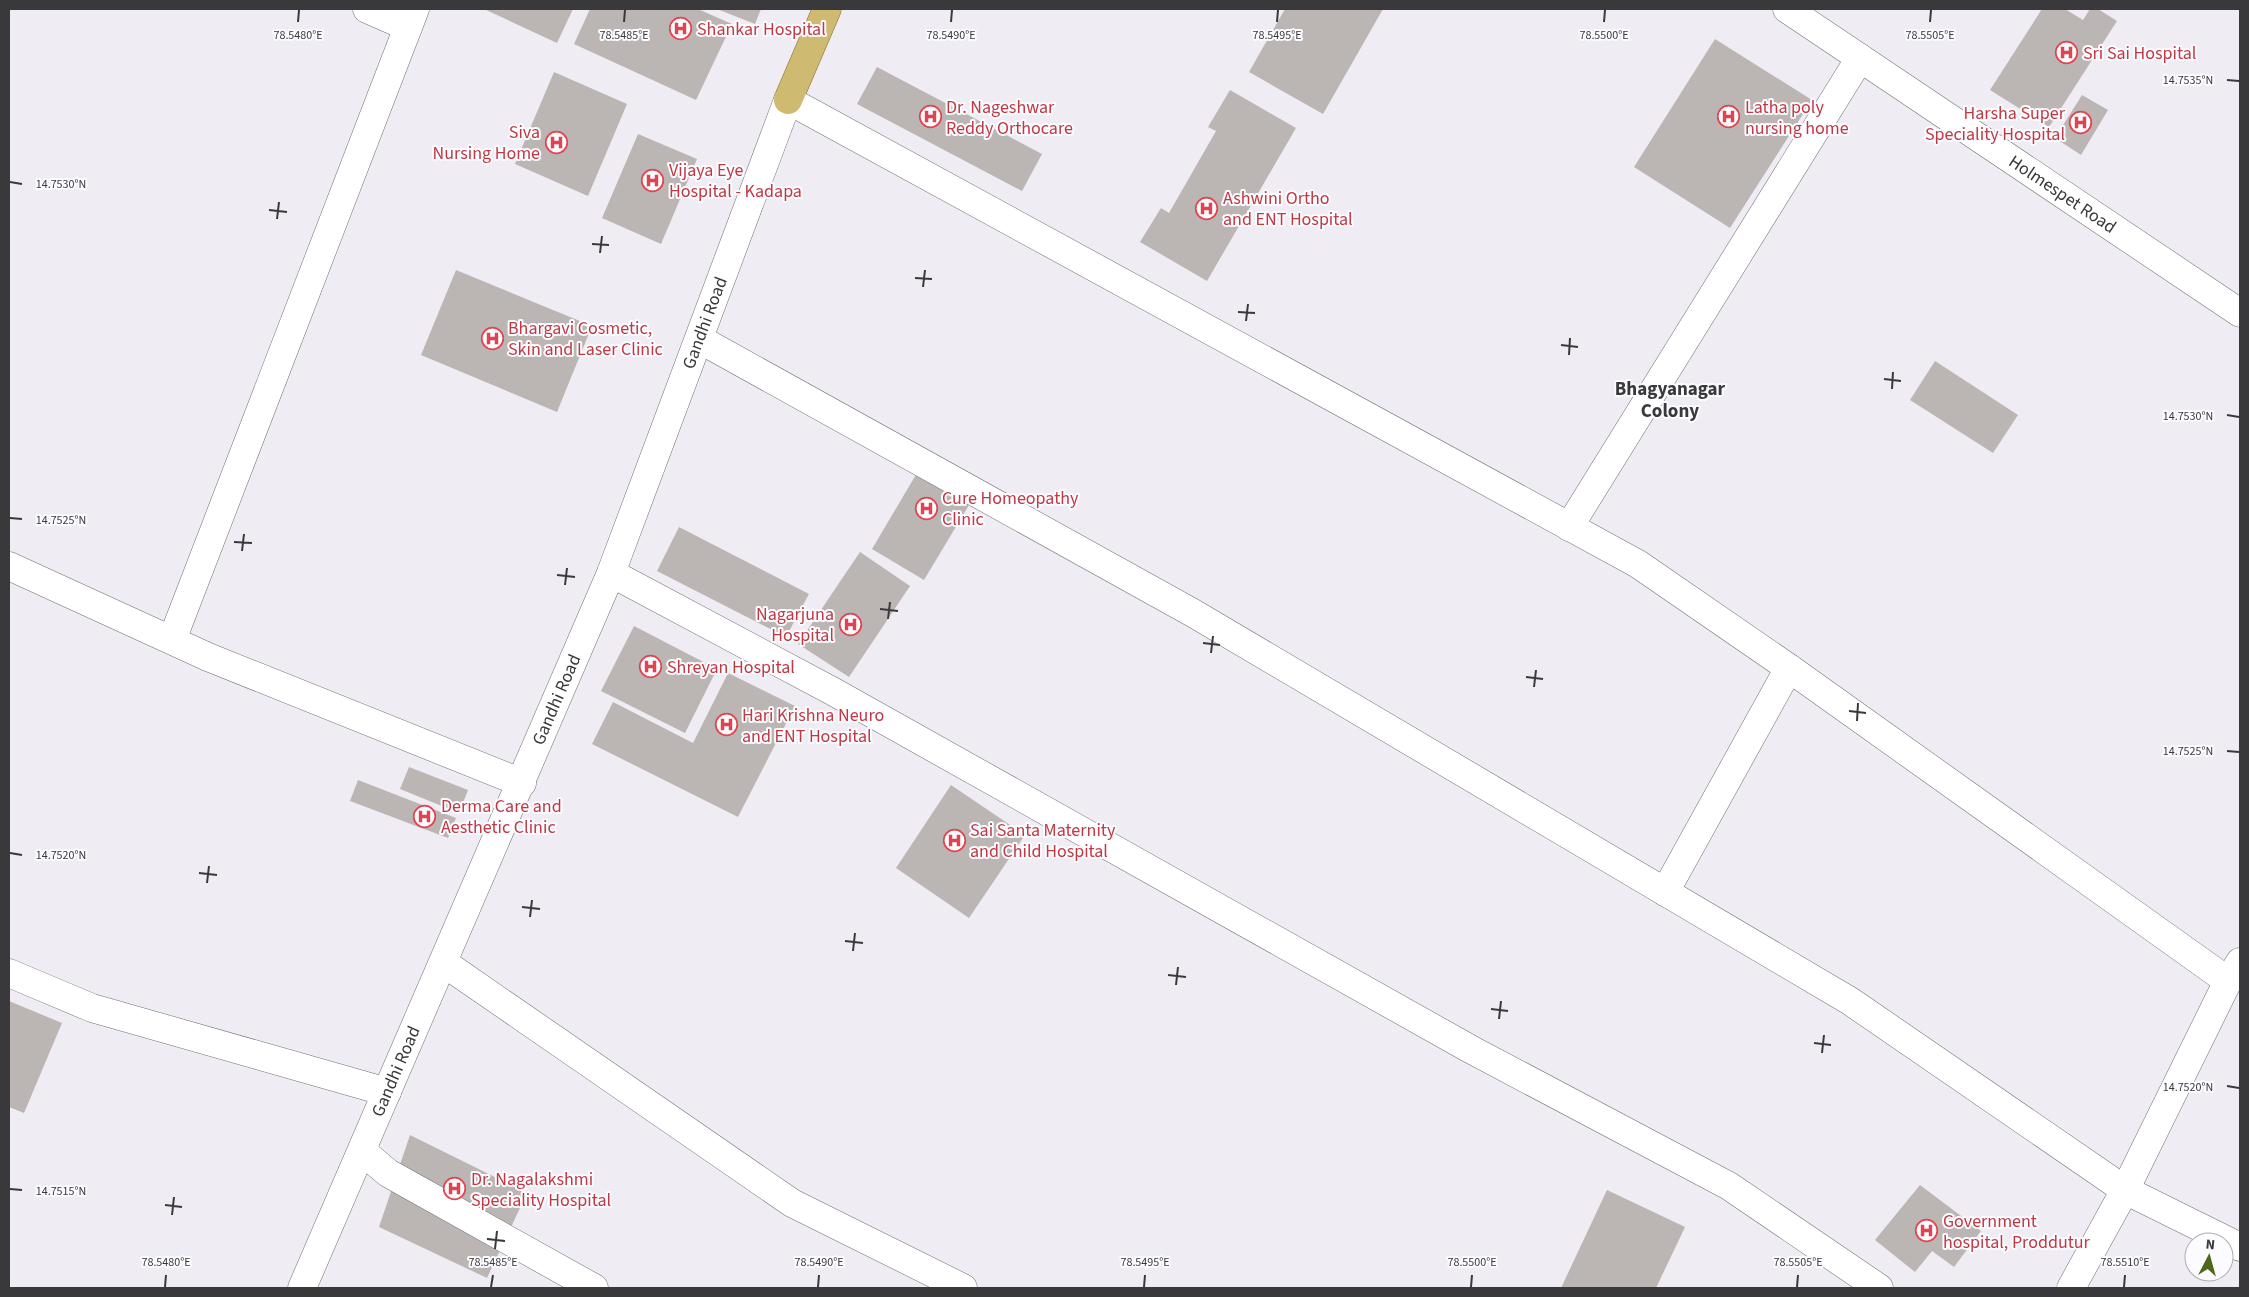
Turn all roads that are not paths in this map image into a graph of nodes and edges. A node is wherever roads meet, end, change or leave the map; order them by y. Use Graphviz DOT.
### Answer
graph roads {
  1 [pos="366,9"];
  2 [pos="827,9"];
  3 [pos="1787,9"];
  4 [pos="411,18"];
  5 [pos="1860,58"];
  6 [pos="788,100"];
  7 [pos="2240,314"];
  8 [pos="699,339"];
  9 [pos="1570,527"];
  10 [pos="9,566"];
  11 [pos="611,573"];
  12 [pos="172,640"];
  13 [pos="1789,668"];
  14 [pos="522,783"];
  15 [pos="1665,892"];
  16 [pos="444,963"];
  17 [pos="2234,972"];
  18 [pos="9,973"];
  19 [pos="387,1092"];
  20 [pos="362,1151"];
  21 [pos="2125,1190"];
  22 [pos="2240,1247"];
  23 [pos="302,1288"];
  24 [pos="594,1288"];
  25 [pos="963,1288"];
  26 [pos="1880,1288"];
  27 [pos="2071,1288"];
  1 -- 4 [label="street"];
  2 -- 6 [label="main road"];
  3 -- 5 [label="street, Holmespet Road"];
  4 -- 12 [label="street"];
  5 -- 7 [label="street, Holmespet Road"];
  5 -- 9 [label="street"];
  6 -- 8 [label="street, Gandhi Road"];
  6 -- 9 [label="street"];
  8 -- 11 [label="street, Gandhi Road"];
  8 -- 15 [label="street"];
  9 -- 13 [label="street"];
  10 -- 12 [label="street"];
  11 -- 14 [label="street, Gandhi Road"];
  11 -- 26 [label="street"];
  12 -- 14 [label="street"];
  13 -- 15 [label="street"];
  13 -- 17 [label="street"];
  14 -- 16 [label="street, Gandhi Road"];
  15 -- 21 [label="street"];
  16 -- 19 [label="street, Gandhi Road"];
  16 -- 25 [label="street"];
  17 -- 21 [label="street"];
  18 -- 19 [label="street"];
  19 -- 20 [label="street, Gandhi Road"];
  20 -- 23 [label="street, Gandhi Road"];
  20 -- 24 [label="street"];
  21 -- 22 [label="street"];
  21 -- 27 [label="street"];
}
